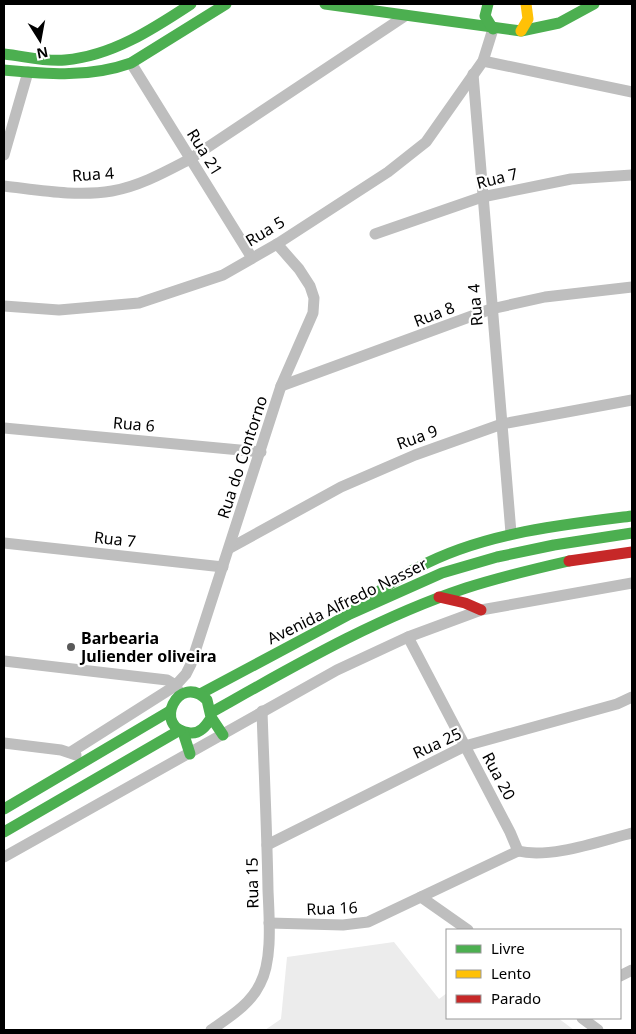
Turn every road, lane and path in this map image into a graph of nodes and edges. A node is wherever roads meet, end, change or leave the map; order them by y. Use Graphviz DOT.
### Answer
graph roads {
  1 [pos="191,4"];
  2 [pos="226,4"];
  3 [pos="324,4"];
  4 [pos="488,4"];
  5 [pos="526,4"];
  6 [pos="594,4"];
  7 [pos="405,16"];
  8 [pos="493,29"];
  9 [pos="521,32"];
  10 [pos="4,54"];
  11 [pos="65,60"];
  12 [pos="484,61"];
  13 [pos="131,63"];
  14 [pos="4,70"];
  15 [pos="28,72"];
  16 [pos="473,74"];
  17 [pos="66,75"];
  18 [pos="632,92"];
  19 [pos="4,155"];
  20 [pos="190,159"];
  21 [pos="632,175"];
  22 [pos="4,186"];
  23 [pos="482,197"];
  24 [pos="375,234"];
  25 [pos="277,244"];
  26 [pos="252,258"];
  27 [pos="632,287"];
  28 [pos="4,306"];
  29 [pos="491,309"];
  30 [pos="282,386"];
  31 [pos="632,400"];
  32 [pos="502,424"];
  33 [pos="4,428"];
  34 [pos="261,452"];
  35 [pos="632,516"];
  36 [pos="632,532"];
  37 [pos="511,533"];
  38 [pos="4,543"];
  39 [pos="230,548"];
  40 [pos="632,552"];
  41 [pos="223,567"];
  42 [pos="632,583"];
  43 [pos="439,597"];
  44 [pos="481,610"];
  45 [pos="350,614"];
  46 [pos="408,637"];
  47 [pos="4,661"];
  48 [pos="178,690"];
  49 [pos="200,694"];
  50 [pos="632,698"];
  51 [pos="170,711"];
  52 [pos="262,712"];
  53 [pos="211,715"];
  54 [pos="181,731"];
  55 [pos="222,735"];
  56 [pos="4,743"];
  57 [pos="465,746"];
  58 [pos="71,752"];
  59 [pos="190,754"];
  60 [pos="85,761"];
  61 [pos="4,810"];
  62 [pos="4,832"];
  63 [pos="632,833"];
  64 [pos="267,845"];
  65 [pos="518,851"];
  66 [pos="4,857"];
  67 [pos="421,897"];
  68 [pos="269,923"];
  69 [pos="467,929"];
  70 [pos="583,1019"];
  71 [pos="211,1030"];
  72 [pos="598,1030"];
  1 -- 11 [label="main road"];
  2 -- 13 [label="main road"];
  3 -- 7 [label="main road"];
  4 -- 8 [label="main road"];
  5 -- 9 [label="main road"];
  6 -- 9 [label="main road"];
  7 -- 8 [label="main road"];
  7 -- 20 [label="street, Rua 4"];
  8 -- 9 [label="main road"];
  8 -- 12 [label="street"];
  10 -- 11 [label="main road"];
  11 -- 17 [label="main road"];
  12 -- 16 [label="street, Rua 5"];
  12 -- 18 [label="street"];
  13 -- 17 [label="main road"];
  13 -- 20 [label="street, Rua 21"];
  14 -- 15 [label="main road"];
  15 -- 17 [label="main road"];
  15 -- 19 [label="street"];
  16 -- 23 [label="street, Rua 4"];
  16 -- 25 [label="street, Rua 5"];
  20 -- 22 [label="street, Rua 4"];
  20 -- 26 [label="street, Rua 21"];
  21 -- 23 [label="street, Rua 7"];
  23 -- 24 [label="street, Rua 7"];
  23 -- 29 [label="street, Rua 4"];
  25 -- 26 [label="street, Rua 5"];
  25 -- 30 [label="street, Rua do Contorno"];
  26 -- 28 [label="street, Rua 5"];
  27 -- 29 [label="street, Rua 8"];
  29 -- 30 [label="street, Rua 8"];
  29 -- 32 [label="street, Rua 4"];
  30 -- 34 [label="street, Rua do Contorno"];
  31 -- 32 [label="street, Rua 9"];
  32 -- 37 [label="street, Rua 4"];
  32 -- 39 [label="street, Rua 9"];
  33 -- 34 [label="street, Rua 6"];
  34 -- 39 [label="street, Rua do Contorno"];
  35 -- 37 [label="main road"];
  36 -- 45 [label="main road, Avenida Alfredo Nasser"];
  37 -- 45 [label="main road"];
  38 -- 41 [label="street, Rua 7"];
  39 -- 41 [label="street, Rua do Contorno"];
  40 -- 43 [label="main road, Avenida Alfredo Nasser"];
  41 -- 48 [label="street, Rua do Contorno"];
  42 -- 44 [label="street"];
  43 -- 44 [label="main road"];
  43 -- 53 [label="main road, Avenida Alfredo Nasser"];
  44 -- 46 [label="street"];
  45 -- 49 [label="main road, Avenida Alfredo Nasser"];
  46 -- 52 [label="street"];
  46 -- 57 [label="street, Rua 20"];
  47 -- 48 [label="street"];
  48 -- 49 [label="main road"];
  48 -- 51 [label="main road"];
  48 -- 58 [label="street"];
  49 -- 53 [label="main road"];
  50 -- 57 [label="street, Rua 25"];
  51 -- 54 [label="main road"];
  51 -- 60 [label="main road"];
  52 -- 55 [label="street"];
  52 -- 64 [label="street, Rua 15"];
  53 -- 54 [label="main road"];
  53 -- 55 [label="main road"];
  54 -- 59 [label="main road"];
  54 -- 62 [label="main road"];
  55 -- 59 [label="street"];
  56 -- 58 [label="street"];
  57 -- 64 [label="street, Rua 25"];
  57 -- 65 [label="street, Rua 20"];
  58 -- 60 [label="street"];
  59 -- 66 [label="street"];
  60 -- 61 [label="main road"];
  63 -- 65 [label="street"];
  64 -- 68 [label="street, Rua 15"];
  65 -- 67 [label="street, Rua 16"];
  67 -- 68 [label="street, Rua 16"];
  67 -- 69 [label="street"];
  68 -- 71 [label="street, Rua 15"];
  70 -- 72 [label="street"];
}
